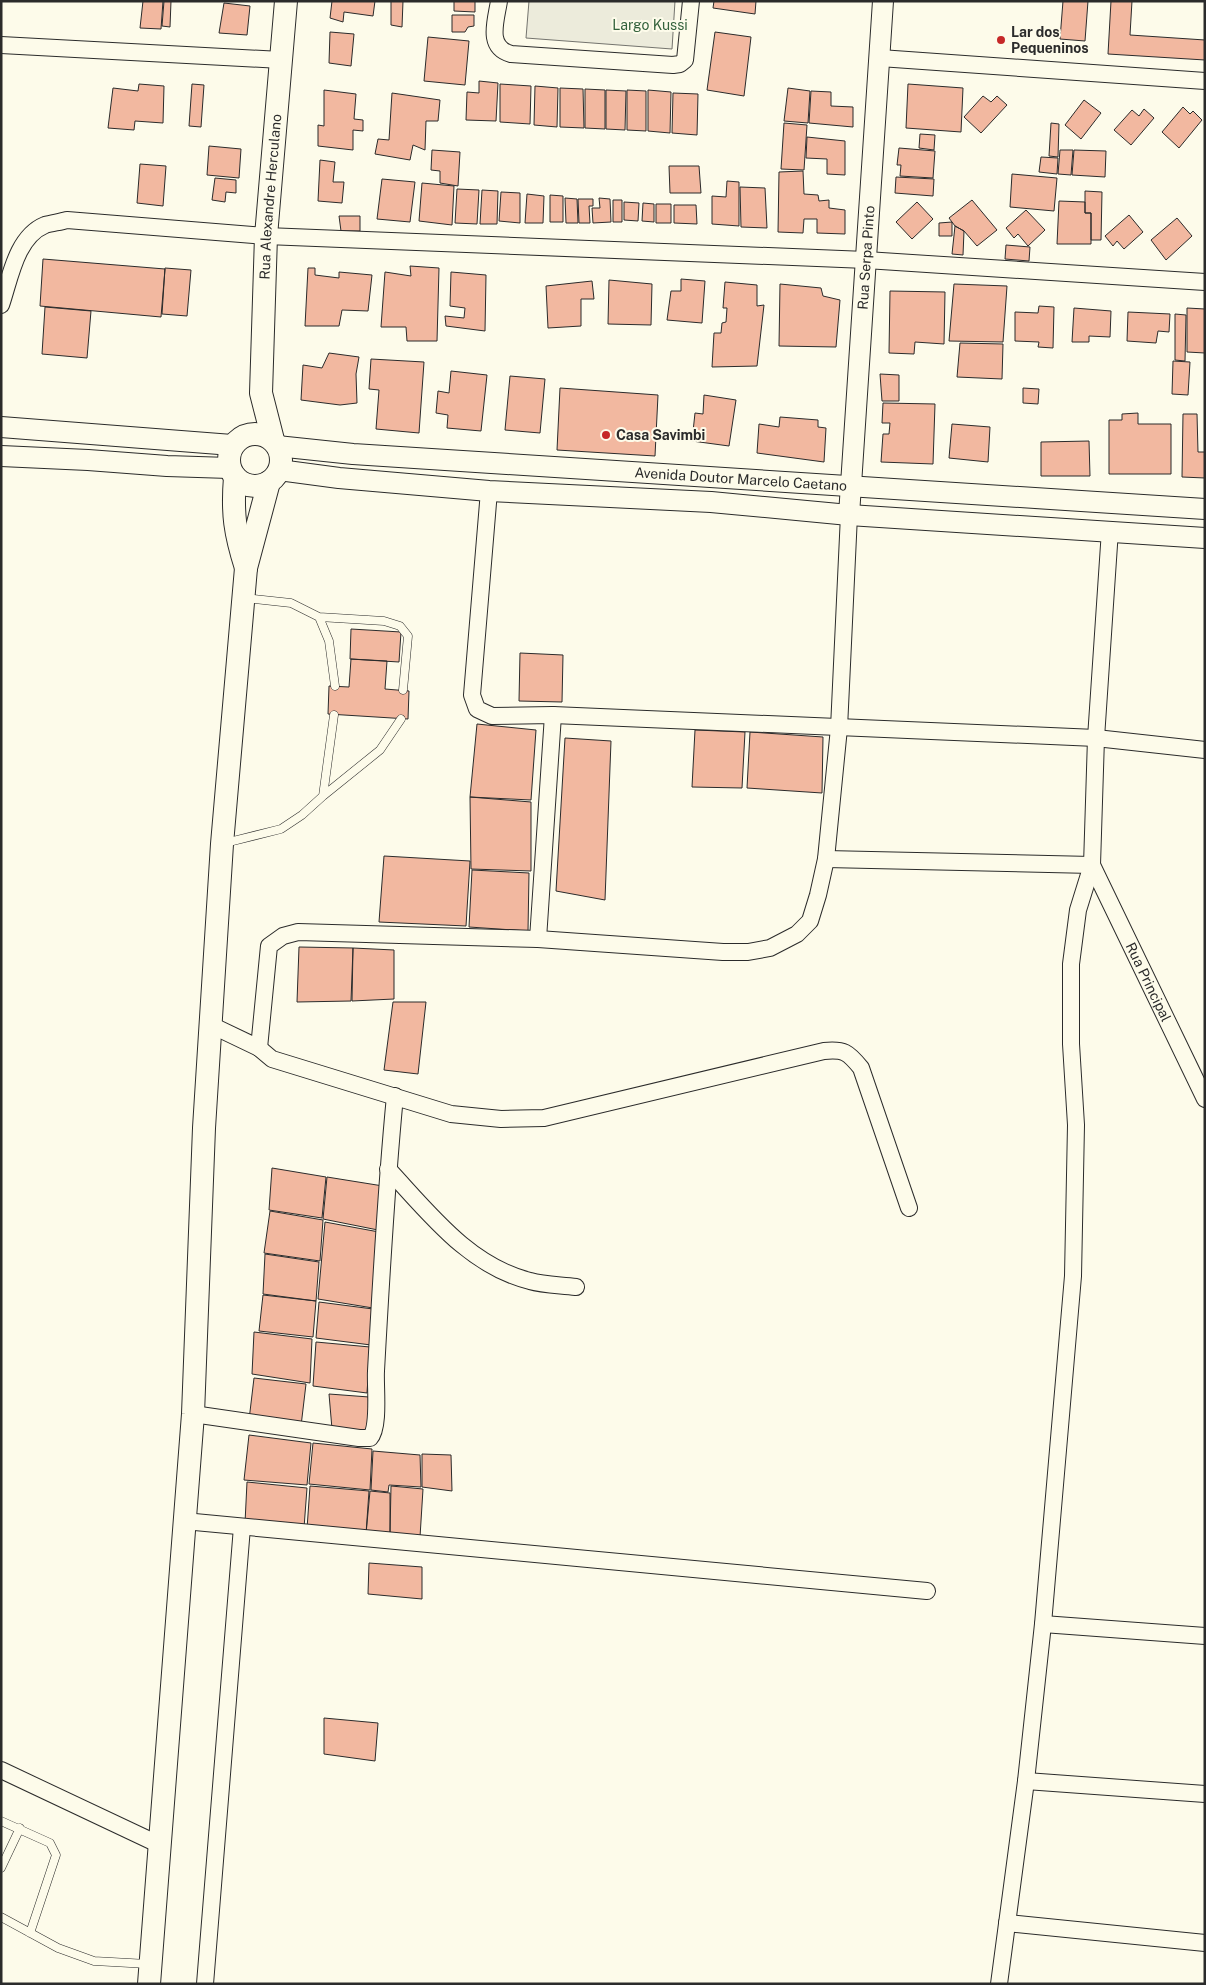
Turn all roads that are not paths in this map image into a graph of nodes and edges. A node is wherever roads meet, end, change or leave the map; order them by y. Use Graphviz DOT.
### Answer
graph roads {
  1 [pos="286,1"];
  2 [pos="499,1"];
  3 [pos="691,1"];
  4 [pos="883,1"];
  5 [pos="1,45"];
  6 [pos="880,58"];
  7 [pos="281,60"];
  8 [pos="1205,81"];
  9 [pos="266,236"];
  10 [pos="866,260"];
  11 [pos="1205,282"];
  12 [pos="1,305"];
  13 [pos="261,393"];
  14 [pos="1,427"];
  15 [pos="235,442"];
  16 [pos="275,443"];
  17 [pos="1,456"];
  18 [pos="232,472"];
  19 [pos="274,476"];
  20 [pos="851,485"];
  21 [pos="490,491"];
  22 [pos="1205,509"];
  23 [pos="849,514"];
  24 [pos="1110,530"];
  25 [pos="1205,538"];
  26 [pos="246,568"];
  27 [pos="243,598"];
  28 [pos="319,617"];
  29 [pos="335,686"];
  30 [pos="404,690"];
  31 [pos="334,715"];
  32 [pos="553,715"];
  33 [pos="400,719"];
  34 [pos="839,728"];
  35 [pos="1096,738"];
  36 [pos="1205,750"];
  37 [pos="323,796"];
  38 [pos="222,844"];
  39 [pos="826,859"];
  40 [pos="1092,865"];
  41 [pos="538,939"];
  42 [pos="211,1025"];
  43 [pos="259,1048"];
  44 [pos="395,1096"];
  45 [pos="1205,1099"];
  46 [pos="388,1169"];
  47 [pos="910,1208"];
  48 [pos="576,1287"];
  49 [pos="193,1414"];
  50 [pos="184,1521"];
  51 [pos="242,1527"];
  52 [pos="927,1591"];
  53 [pos="1043,1624"];
  54 [pos="1205,1636"];
  55 [pos="1,1770"];
  56 [pos="1026,1781"];
  57 [pos="1205,1794"];
  58 [pos="1,1821"];
  59 [pos="20,1828"];
  60 [pos="160,1845"];
  61 [pos="1,1868"];
  62 [pos="1,1917"];
  63 [pos="1007,1923"];
  64 [pos="30,1933"];
  65 [pos="1205,1943"];
  66 [pos="150,1974"];
  67 [pos="205,1984"];
  68 [pos="999,1984"];
  1 -- 7 [label="main road, Rua Alexandre Herculano"];
  2 -- 3 [label="street"];
  4 -- 6 [label="street, Rua Serpa Pinto"];
  5 -- 7 [label="street"];
  6 -- 8 [label="street"];
  6 -- 10 [label="street, Rua Serpa Pinto"];
  7 -- 9 [label="main road, Rua Alexandre Herculano"];
  9 -- 10 [label="street"];
  9 -- 12 [label="street"];
  9 -- 13 [label="main road, Rua Alexandre Herculano"];
  10 -- 11 [label="street"];
  10 -- 20 [label="street, Rua Serpa Pinto"];
  13 -- 15 [label="main road, Rua Alexandre Herculano"];
  13 -- 16 [label="main road, Rua Alexandre Herculano"];
  14 -- 15 [label="street, Avenida Doutor Marcelo Caetano"];
  15 -- 16 [label="main road, Avenida Doutor Marcelo Caetano"];
  15 -- 18 [label="main road"];
  16 -- 19 [label="main road"];
  16 -- 20 [label="street, Avenida Doutor Marcelo Caetano"];
  17 -- 18 [label="street, Avenida Doutor Marcelo Caetano"];
  18 -- 19 [label="main road, Avenida Doutor Marcelo Caetano"];
  18 -- 26 [label="main road"];
  19 -- 21 [label="street, Avenida Doutor Marcelo Caetano"];
  19 -- 26 [label="main road"];
  20 -- 22 [label="street, Avenida Doutor Marcelo Caetano"];
  20 -- 23 [label="street, Rua Serpa Pinto"];
  21 -- 23 [label="street, Avenida Doutor Marcelo Caetano"];
  21 -- 32 [label="street"];
  23 -- 24 [label="street, Avenida Doutor Marcelo Caetano"];
  23 -- 34 [label="street"];
  24 -- 25 [label="street, Avenida Doutor Marcelo Caetano"];
  24 -- 35 [label="street"];
  26 -- 27 [label="main road"];
  27 -- 28 [label="lane"];
  27 -- 38 [label="main road"];
  28 -- 29 [label="lane"];
  28 -- 30 [label="lane"];
  31 -- 37 [label="lane"];
  32 -- 34 [label="street"];
  32 -- 41 [label="street"];
  33 -- 37 [label="lane"];
  34 -- 35 [label="street"];
  34 -- 39 [label="street"];
  35 -- 36 [label="street"];
  35 -- 40 [label="street"];
  37 -- 38 [label="lane"];
  38 -- 42 [label="main road"];
  39 -- 40 [label="street"];
  39 -- 41 [label="street"];
  40 -- 45 [label="street, Rua Principal"];
  40 -- 53 [label="street"];
  41 -- 43 [label="street"];
  42 -- 43 [label="street"];
  42 -- 49 [label="main road"];
  43 -- 44 [label="street"];
  44 -- 46 [label="street"];
  44 -- 47 [label="street"];
  46 -- 48 [label="street"];
  46 -- 49 [label="street"];
  49 -- 50 [label="main road"];
  50 -- 51 [label="street"];
  50 -- 60 [label="main road"];
  51 -- 52 [label="street"];
  51 -- 67 [label="street"];
  53 -- 54 [label="street"];
  53 -- 56 [label="street"];
  55 -- 60 [label="street"];
  56 -- 57 [label="street"];
  56 -- 63 [label="street"];
  58 -- 59 [label="lane"];
  59 -- 61 [label="lane"];
  59 -- 64 [label="lane"];
  60 -- 66 [label="main road"];
  62 -- 64 [label="lane"];
  63 -- 65 [label="street"];
  63 -- 68 [label="street"];
  64 -- 66 [label="lane"];
}
